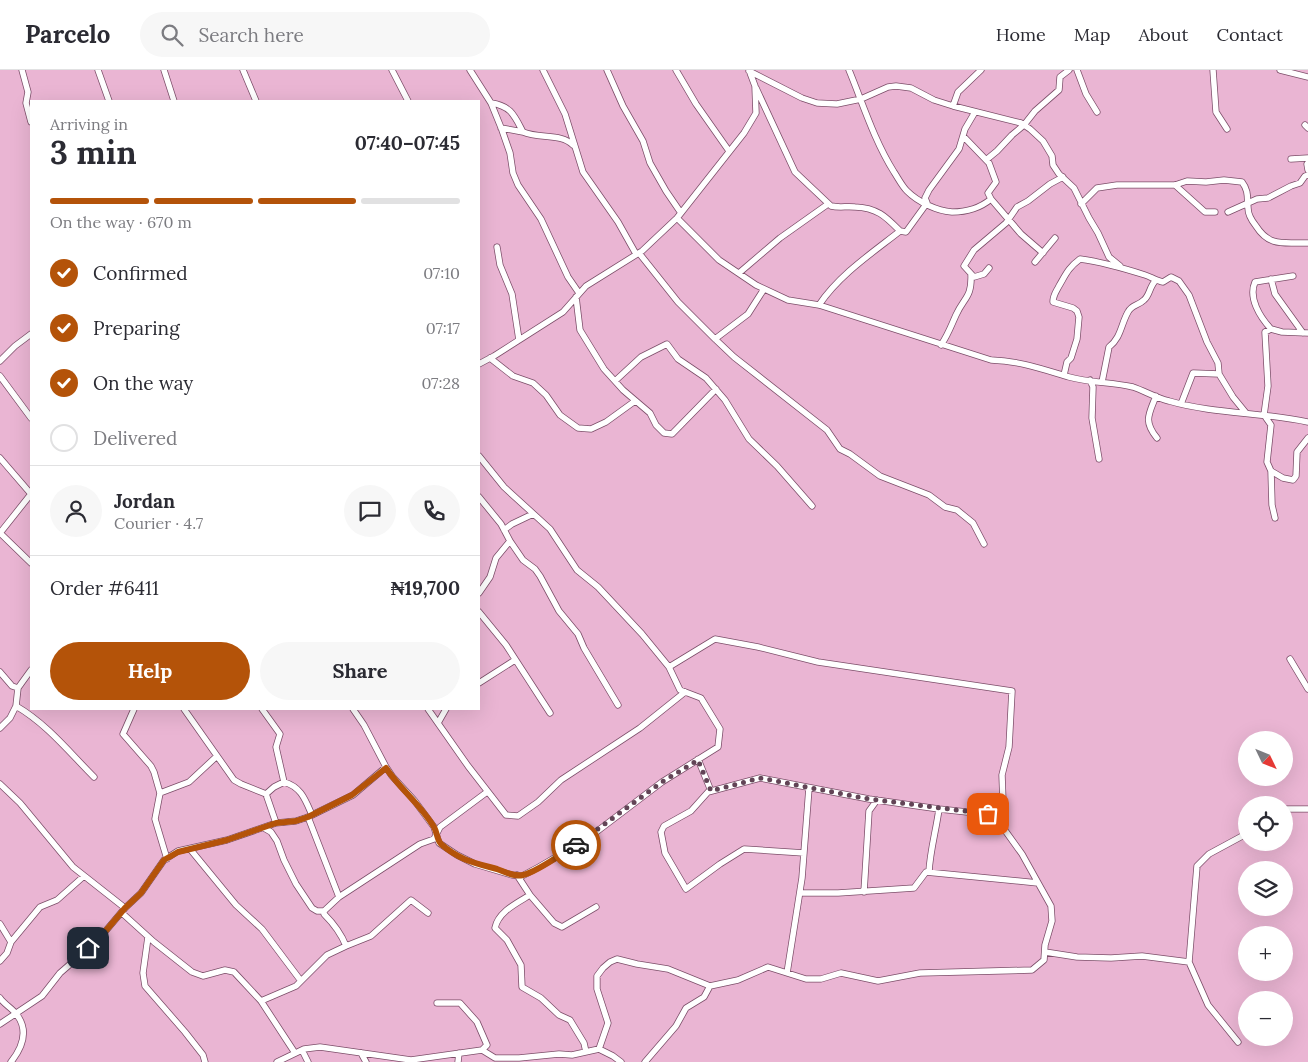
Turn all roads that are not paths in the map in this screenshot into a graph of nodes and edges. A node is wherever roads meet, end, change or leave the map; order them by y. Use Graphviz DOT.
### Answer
graph roads {
  1 [pos="22,70"];
  2 [pos="98,70"];
  3 [pos="164,70"];
  4 [pos="243,70"];
  5 [pos="392,70"];
  6 [pos="470,70"];
  7 [pos="543,70"];
  8 [pos="607,70"];
  9 [pos="676,70"];
  10 [pos="749,70"];
  11 [pos="849,70"];
  12 [pos="981,70"];
  13 [pos="1069,70"];
  14 [pos="1077,70"];
  15 [pos="1213,70"];
  16 [pos="1284,71"];
  17 [pos="1308,76"];
  18 [pos="755,86"];
  19 [pos="861,99"];
  20 [pos="109,100"];
  21 [pos="174,100"];
  22 [pos="256,100"];
  23 [pos="407,100"];
  24 [pos="491,103"];
  25 [pos="953,106"];
  26 [pos="765,109"];
  27 [pos="975,112"];
  28 [pos="1097,112"];
  29 [pos="756,113"];
  30 [pos="30,118"];
  31 [pos="1024,125"];
  32 [pos="501,128"];
  33 [pos="1226,129"];
  34 [pos="523,132"];
  35 [pos="963,136"];
  36 [pos="575,146"];
  37 [pos="730,150"];
  38 [pos="1308,158"];
  39 [pos="1291,159"];
  40 [pos="986,160"];
  41 [pos="1308,163"];
  42 [pos="1308,170"];
  43 [pos="1308,176"];
  44 [pos="1063,177"];
  45 [pos="1175,184"];
  46 [pos="991,199"];
  47 [pos="926,203"];
  48 [pos="828,204"];
  49 [pos="1081,204"];
  50 [pos="1248,204"];
  51 [pos="1215,212"];
  52 [pos="1228,212"];
  53 [pos="679,216"];
  54 [pos="1008,219"];
  55 [pos="900,231"];
  56 [pos="1055,238"];
  57 [pos="1307,242"];
  58 [pos="497,247"];
  59 [pos="1043,253"];
  60 [pos="638,254"];
  61 [pos="1035,262"];
  62 [pos="1120,266"];
  63 [pos="989,268"];
  64 [pos="739,273"];
  65 [pos="971,274"];
  66 [pos="1293,276"];
  67 [pos="1271,279"];
  68 [pos="1156,280"];
  69 [pos="764,289"];
  70 [pos="578,295"];
  71 [pos="819,305"];
  72 [pos="1271,329"];
  73 [pos="1305,333"];
  74 [pos="30,335"];
  75 [pos="716,339"];
  76 [pos="519,340"];
  77 [pos="941,345"];
  78 [pos="490,358"];
  79 [pos="0,361"];
  80 [pos="480,363"];
  81 [pos="1219,374"];
  82 [pos="1064,375"];
  83 [pos="0,376"];
  84 [pos="1090,380"];
  85 [pos="614,381"];
  86 [pos="1102,382"];
  87 [pos="716,389"];
  88 [pos="1156,396"];
  89 [pos="634,401"];
  90 [pos="1181,404"];
  91 [pos="1246,413"];
  92 [pos="1264,415"];
  93 [pos="30,417"];
  94 [pos="1308,422"];
  95 [pos="1157,438"];
  96 [pos="1308,438"];
  97 [pos="480,457"];
  98 [pos="0,458"];
  99 [pos="1099,459"];
  100 [pos="1271,472"];
  101 [pos="30,493"];
  102 [pos="30,495"];
  103 [pos="480,498"];
  104 [pos="812,506"];
  105 [pos="533,514"];
  106 [pos="1275,518"];
  107 [pos="504,530"];
  108 [pos="0,533"];
  109 [pos="510,540"];
  110 [pos="984,544"];
  111 [pos="30,562"];
  112 [pos="480,592"];
  113 [pos="480,613"];
  114 [pos="1290,659"];
  115 [pos="515,660"];
  116 [pos="669,667"];
  117 [pos="30,671"];
  118 [pos="0,672"];
  119 [pos="480,681"];
  120 [pos="18,688"];
  121 [pos="1308,690"];
  122 [pos="685,692"];
  123 [pos="618,705"];
  124 [pos="16,706"];
  125 [pos="134,710"];
  126 [pos="185,710"];
  127 [pos="263,710"];
  128 [pos="354,710"];
  129 [pos="429,710"];
  130 [pos="445,710"];
  131 [pos="550,713"];
  132 [pos="438,723"];
  133 [pos="0,728"];
  134 [pos="216,756"];
  135 [pos="698,760"];
  136 [pos="386,768"];
  137 [pos="94,777"];
  138 [pos="284,782"];
  139 [pos="0,784"];
  140 [pos="809,788"];
  141 [pos="711,791"];
  142 [pos="487,792"];
  143 [pos="160,793"];
  144 [pos="266,794"];
  145 [pos="877,800"];
  146 [pos="939,809"];
  147 [pos="1293,809"];
  148 [pos="1308,809"];
  149 [pos="310,816"];
  150 [pos="1004,816"];
  151 [pos="276,823"];
  152 [pos="264,828"];
  153 [pos="437,833"];
  154 [pos="1238,838"];
  155 [pos="190,849"];
  156 [pos="804,853"];
  157 [pos="166,859"];
  158 [pos="929,872"];
  159 [pos="518,875"];
  160 [pos="84,876"];
  161 [pos="1038,884"];
  162 [pos="864,892"];
  163 [pos="800,893"];
  164 [pos="530,895"];
  165 [pos="339,897"];
  166 [pos="596,907"];
  167 [pos="124,911"];
  168 [pos="324,911"];
  169 [pos="428,913"];
  170 [pos="0,924"];
  171 [pos="148,937"];
  172 [pos="11,942"];
  173 [pos="346,946"];
  174 [pos="1045,952"];
  175 [pos="0,961"];
  176 [pos="1189,962"];
  177 [pos="787,973"];
  178 [pos="301,981"];
  179 [pos="710,986"];
  180 [pos="0,998"];
  181 [pos="261,1000"];
  182 [pos="437,1004"];
  183 [pos="17,1014"];
  184 [pos="0,1024"];
  185 [pos="1238,1042"];
  186 [pos="599,1049"];
  187 [pos="302,1050"];
  188 [pos="482,1050"];
  189 [pos="586,1052"];
  190 [pos="295,1053"];
  191 [pos="361,1053"];
  192 [pos="459,1053"];
  193 [pos="516,1060"];
  194 [pos="11,1062"];
  195 [pos="205,1062"];
  196 [pos="277,1062"];
  197 [pos="308,1062"];
  198 [pos="366,1062"];
  199 [pos="458,1062"];
  200 [pos="621,1062"];
  201 [pos="645,1062"];
  1 -- 30 [label="street"];
  2 -- 20 [label="street"];
  3 -- 21 [label="street"];
  4 -- 22 [label="street"];
  5 -- 23 [label="street"];
  6 -- 24 [label="street"];
  7 -- 36 [label="street"];
  8 -- 53 [label="street"];
  9 -- 37 [label="street"];
  10 -- 18 [label="street"];
  10 -- 19 [label="street"];
  11 -- 19 [label="street"];
  12 -- 25 [label="street"];
  13 -- 31 [label="street"];
  14 -- 28 [label="street"];
  15 -- 33 [label="street"];
  16 -- 17 [label="street"];
  18 -- 26 [label="street"];
  18 -- 29 [label="street"];
  19 -- 25 [label="street"];
  19 -- 47 [label="street"];
  24 -- 32 [label="street"];
  24 -- 34 [label="street"];
  25 -- 27 [label="street"];
  26 -- 29 [label="street"];
  26 -- 48 [label="street"];
  27 -- 31 [label="street"];
  27 -- 35 [label="street"];
  29 -- 37 [label="street"];
  31 -- 40 [label="street"];
  31 -- 44 [label="street"];
  32 -- 34 [label="street"];
  32 -- 70 [label="street"];
  34 -- 36 [label="street"];
  35 -- 40 [label="street"];
  35 -- 47 [label="street"];
  36 -- 60 [label="street"];
  37 -- 53 [label="street"];
  38 -- 39 [label="street"];
  40 -- 46 [label="street"];
  41 -- 42 [label="street"];
  43 -- 50 [label="street"];
  44 -- 49 [label="street"];
  44 -- 54 [label="street"];
  45 -- 49 [label="street"];
  45 -- 50 [label="street"];
  45 -- 51 [label="street"];
  46 -- 47 [label="street"];
  46 -- 54 [label="street"];
  47 -- 55 [label="street"];
  48 -- 55 [label="street"];
  48 -- 64 [label="street"];
  49 -- 62 [label="street"];
  50 -- 52 [label="street"];
  50 -- 57 [label="street"];
  53 -- 60 [label="street"];
  53 -- 64 [label="street"];
  54 -- 59 [label="street"];
  54 -- 65 [label="street"];
  55 -- 71 [label="street"];
  56 -- 59 [label="street"];
  58 -- 76 [label="street"];
  59 -- 61 [label="street"];
  60 -- 70 [label="street"];
  60 -- 75 [label="street"];
  62 -- 68 [label="street"];
  62 -- 82 [label="street"];
  63 -- 65 [label="street"];
  64 -- 69 [label="street"];
  65 -- 77 [label="street"];
  66 -- 67 [label="street"];
  67 -- 72 [label="street"];
  67 -- 73 [label="street"];
  68 -- 81 [label="street"];
  68 -- 86 [label="street"];
  69 -- 71 [label="street"];
  69 -- 75 [label="street"];
  70 -- 76 [label="street"];
  70 -- 85 [label="street"];
  71 -- 77 [label="street"];
  72 -- 73 [label="street"];
  72 -- 92 [label="street"];
  74 -- 79 [label="street"];
  75 -- 110 [label="street"];
  76 -- 78 [label="street"];
  77 -- 82 [label="street"];
  78 -- 80 [label="street"];
  78 -- 89 [label="street"];
  81 -- 90 [label="street"];
  81 -- 91 [label="street"];
  82 -- 84 [label="street"];
  83 -- 93 [label="street"];
  84 -- 86 [label="street"];
  84 -- 99 [label="street"];
  85 -- 87 [label="street"];
  85 -- 89 [label="street"];
  86 -- 88 [label="street"];
  87 -- 89 [label="street"];
  87 -- 104 [label="street"];
  88 -- 90 [label="street"];
  88 -- 95 [label="street"];
  90 -- 91 [label="street"];
  91 -- 92 [label="street"];
  92 -- 94 [label="street"];
  92 -- 100 [label="street"];
  96 -- 100 [label="street"];
  97 -- 105 [label="street"];
  98 -- 101 [label="street"];
  100 -- 106 [label="street"];
  102 -- 108 [label="street"];
  103 -- 107 [label="street"];
  105 -- 107 [label="street"];
  105 -- 116 [label="street"];
  107 -- 109 [label="street"];
  108 -- 111 [label="street"];
  109 -- 112 [label="street"];
  109 -- 123 [label="street"];
  113 -- 115 [label="street"];
  114 -- 121 [label="street"];
  115 -- 119 [label="street"];
  115 -- 131 [label="street"];
  116 -- 122 [label="street"];
  116 -- 150 [label="street"];
  117 -- 120 [label="street"];
  118 -- 120 [label="street"];
  120 -- 124 [label="street"];
  122 -- 135 [label="street"];
  122 -- 142 [label="street"];
  124 -- 133 [label="street"];
  124 -- 137 [label="street"];
  125 -- 143 [label="street"];
  126 -- 134 [label="street"];
  127 -- 138 [label="street"];
  128 -- 136 [label="street"];
  129 -- 132 [label="street"];
  130 -- 132 [label="street"];
  132 -- 142 [label="street"];
  134 -- 143 [label="street"];
  134 -- 144 [label="street"];
  135 -- 141 [label="street"];
  135 -- 159 [label="street"];
  136 -- 149 [label="street"];
  136 -- 153 [label="street"];
  138 -- 144 [label="street"];
  138 -- 149 [label="street"];
  139 -- 160 [label="street"];
  140 -- 141 [label="street"];
  140 -- 145 [label="street"];
  140 -- 156 [label="street"];
  141 -- 156 [label="street"];
  142 -- 153 [label="street"];
  143 -- 157 [label="street"];
  144 -- 151 [label="street"];
  145 -- 146 [label="street"];
  145 -- 162 [label="street"];
  146 -- 150 [label="street"];
  146 -- 158 [label="street"];
  147 -- 148 [label="street"];
  149 -- 151 [label="street"];
  149 -- 165 [label="street"];
  150 -- 161 [label="street"];
  151 -- 152 [label="street"];
  152 -- 155 [label="street"];
  152 -- 168 [label="street"];
  153 -- 159 [label="street"];
  153 -- 165 [label="street"];
  154 -- 176 [label="street"];
  155 -- 157 [label="street"];
  155 -- 178 [label="street"];
  156 -- 163 [label="street"];
  157 -- 167 [label="street"];
  158 -- 161 [label="street"];
  158 -- 162 [label="street"];
  159 -- 164 [label="street"];
  160 -- 167 [label="street"];
  160 -- 172 [label="street"];
  161 -- 174 [label="street"];
  162 -- 163 [label="street"];
  163 -- 177 [label="street"];
  164 -- 166 [label="street"];
  164 -- 189 [label="street"];
  165 -- 168 [label="street"];
  167 -- 171 [label="street"];
  167 -- 183 [label="street"];
  168 -- 173 [label="street"];
  169 -- 173 [label="street"];
  170 -- 172 [label="street"];
  171 -- 181 [label="street"];
  171 -- 195 [label="street"];
  172 -- 175 [label="street"];
  173 -- 178 [label="street"];
  174 -- 176 [label="street"];
  174 -- 177 [label="street"];
  176 -- 185 [label="street"];
  177 -- 179 [label="street"];
  178 -- 181 [label="street"];
  179 -- 186 [label="street"];
  179 -- 201 [label="street"];
  180 -- 183 [label="street"];
  181 -- 190 [label="street"];
  182 -- 188 [label="street"];
  183 -- 184 [label="street"];
  183 -- 194 [label="street"];
  186 -- 189 [label="street"];
  186 -- 200 [label="street"];
  187 -- 190 [label="street"];
  187 -- 191 [label="street"];
  187 -- 197 [label="street"];
  188 -- 192 [label="street"];
  188 -- 193 [label="street"];
  189 -- 193 [label="street"];
  190 -- 196 [label="street"];
  191 -- 192 [label="street"];
  191 -- 198 [label="street"];
  192 -- 199 [label="street"];
}
